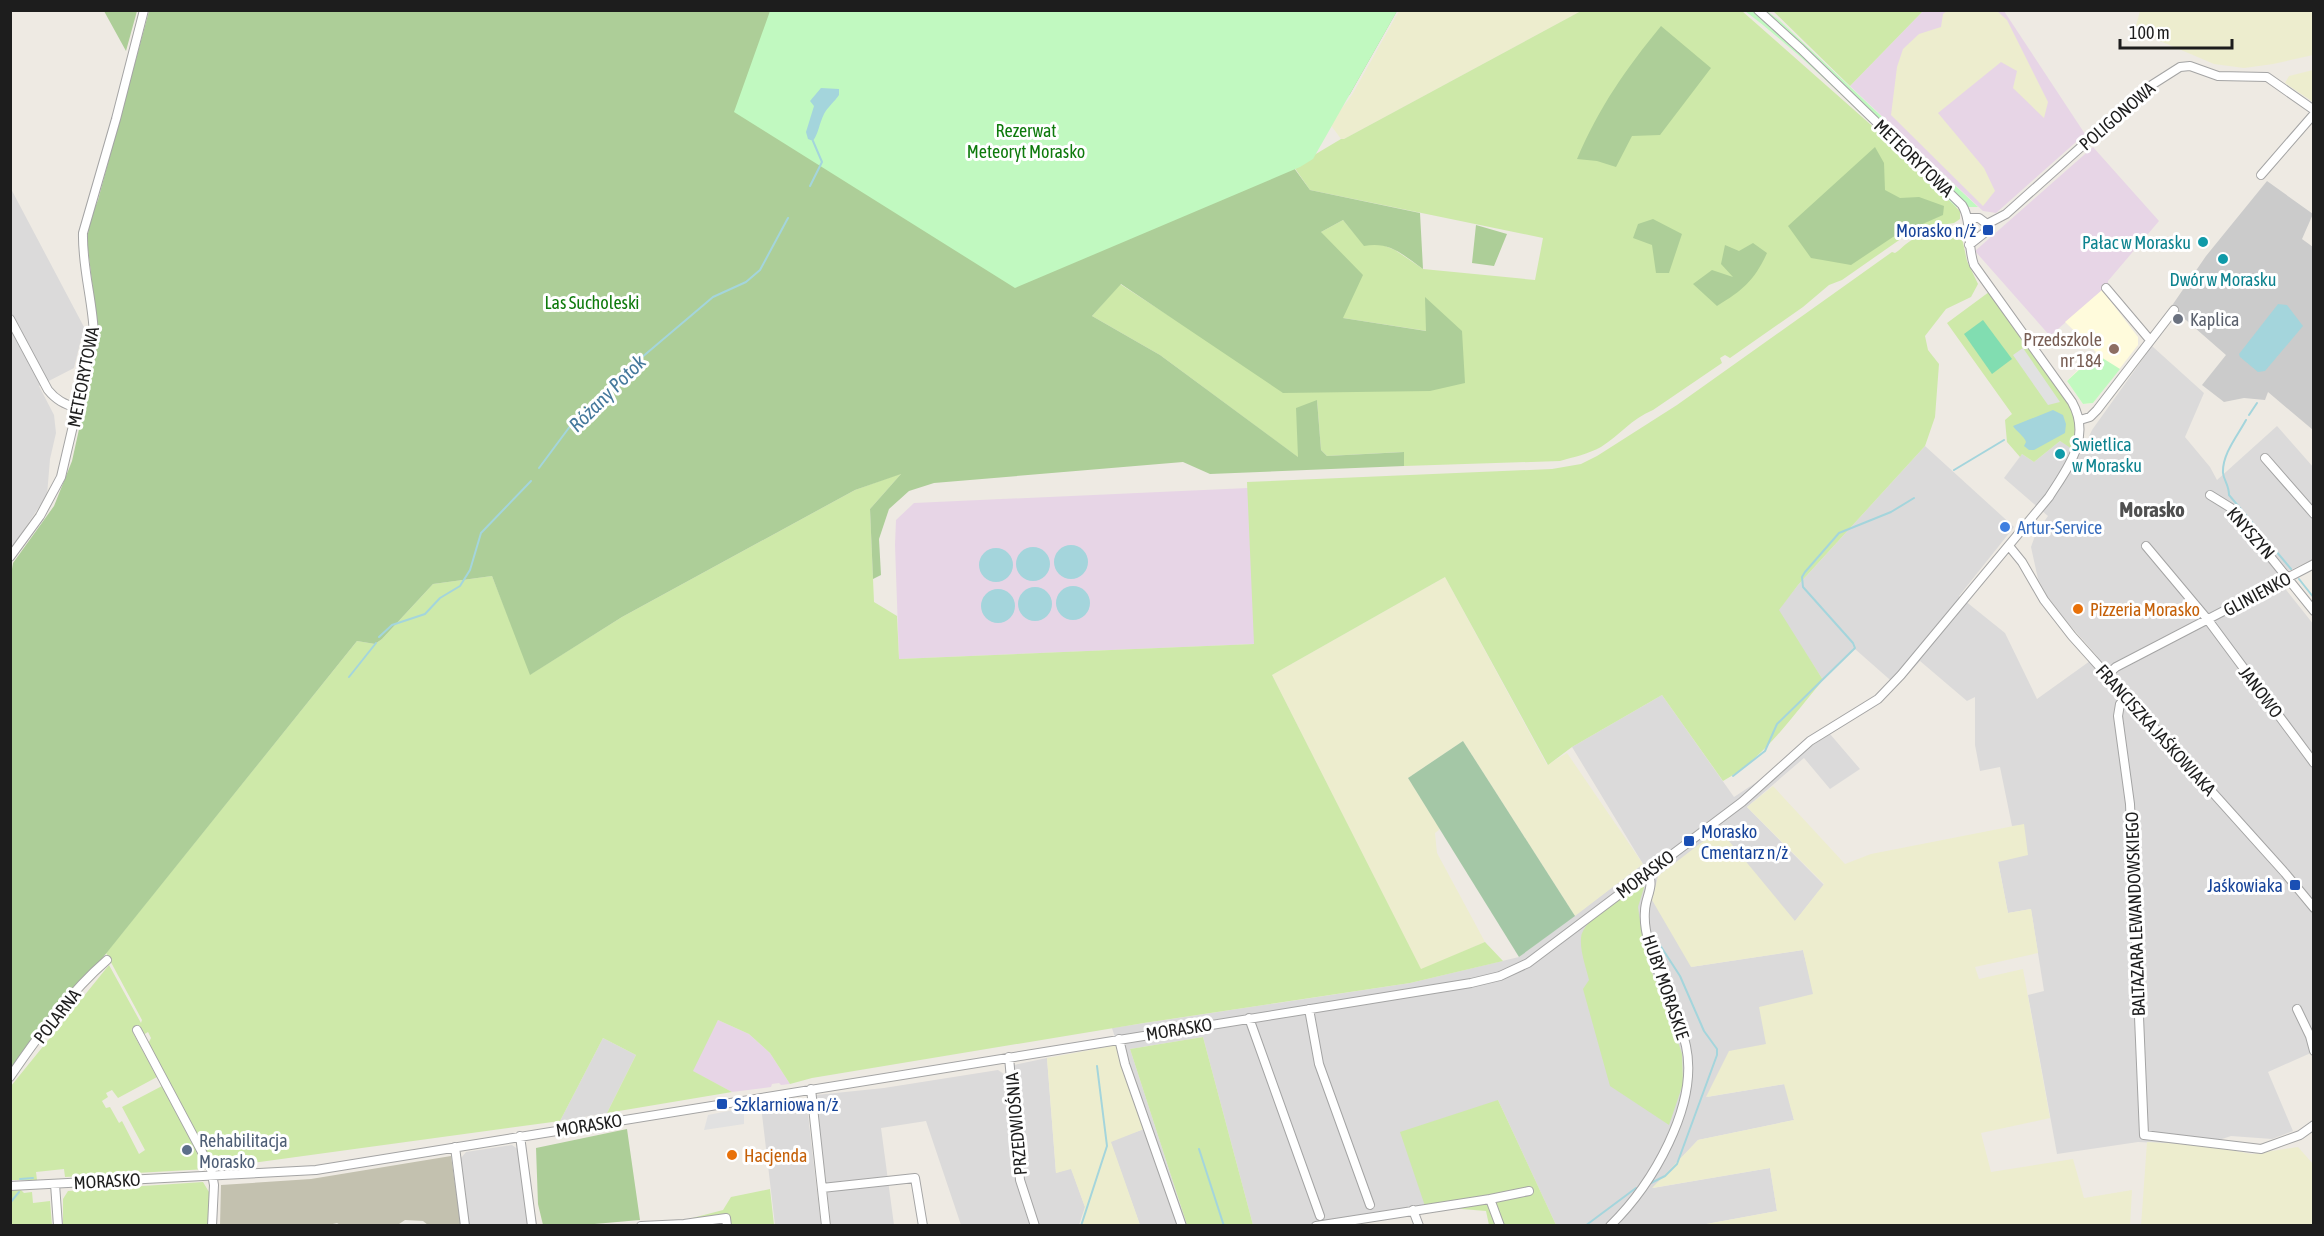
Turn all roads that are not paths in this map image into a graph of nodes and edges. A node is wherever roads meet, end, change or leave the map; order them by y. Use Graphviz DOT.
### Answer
graph roads {
  1 [pos="144,10"];
  2 [pos="1758,10"];
  3 [pos="2313,112"];
  4 [pos="2260,175"];
  5 [pos="1967,218"];
  6 [pos="1987,224"];
  7 [pos="1969,245"];
  8 [pos="2106,288"];
  9 [pos="2174,310"];
  10 [pos="10,319"];
  11 [pos="2150,340"];
  12 [pos="77,408"];
  13 [pos="2081,423"];
  14 [pos="2265,458"];
  15 [pos="2210,495"];
  16 [pos="2313,514"];
  17 [pos="2009,546"];
  18 [pos="2146,546"];
  19 [pos="10,557"];
  20 [pos="2313,564"];
  21 [pos="2286,578"];
  22 [pos="2313,611"];
  23 [pos="2208,620"];
  24 [pos="2106,675"];
  25 [pos="2126,697"];
  26 [pos="2313,764"];
  27 [pos="1647,872"];
  28 [pos="2313,908"];
  29 [pos="107,960"];
  30 [pos="1309,1009"];
  31 [pos="2297,1009"];
  32 [pos="1249,1018"];
  33 [pos="137,1030"];
  34 [pos="1119,1039"];
  35 [pos="2313,1051"];
  36 [pos="1009,1057"];
  37 [pos="10,1077"];
  38 [pos="811,1089"];
  39 [pos="2313,1125"];
  40 [pos="520,1136"];
  41 [pos="455,1147"];
  42 [pos="213,1176"];
  43 [pos="55,1184"];
  44 [pos="10,1186"];
  45 [pos="822,1188"];
  46 [pos="1529,1191"];
  47 [pos="1490,1199"];
  48 [pos="1370,1205"];
  49 [pos="1413,1210"];
  50 [pos="1320,1216"];
  51 [pos="1338,1223"];
  52 [pos="58,1226"];
  53 [pos="212,1226"];
  54 [pos="465,1226"];
  55 [pos="532,1226"];
  56 [pos="641,1226"];
  57 [pos="727,1226"];
  58 [pos="826,1226"];
  59 [pos="923,1226"];
  60 [pos="1035,1226"];
  61 [pos="1182,1226"];
  62 [pos="1316,1226"];
  63 [pos="1419,1226"];
  64 [pos="1500,1226"];
  65 [pos="1610,1226"];
  1 -- 12 [label="street, METEORYTOWA"];
  2 -- 5 [label="street, METEORYTOWA"];
  3 -- 4 [label="street"];
  3 -- 6 [label="street, POLIGONOWA"];
  5 -- 6 [label="street"];
  5 -- 7 [label="street, METEORYTOWA"];
  6 -- 7 [label="street, POLIGONOWA"];
  7 -- 13 [label="street, METEORYTOWA"];
  8 -- 11 [label="street"];
  9 -- 11 [label="street"];
  10 -- 12 [label="street"];
  11 -- 13 [label="street"];
  12 -- 19 [label="street, METEORYTOWA"];
  13 -- 17 [label="street, MORASKO"];
  14 -- 16 [label="street"];
  15 -- 21 [label="street, KNYSZYN"];
  17 -- 24 [label="street, FRANCISZKA JAŚKOWIAKA"];
  17 -- 27 [label="street, MORASKO"];
  18 -- 23 [label="street, JANOWO"];
  20 -- 21 [label="street, GLINIENKO"];
  21 -- 22 [label="street, KNYSZYN"];
  21 -- 23 [label="street, GLINIENKO"];
  23 -- 24 [label="street, GLINIENKO"];
  23 -- 26 [label="street, JANOWO"];
  24 -- 25 [label="street, FRANCISZKA JAŚKOWIAKA"];
  25 -- 28 [label="street, FRANCISZKA JAŚKOWIAKA"];
  25 -- 39 [label="street, BALTAZARA LEWANDOWSKIEGO"];
  27 -- 30 [label="street, MORASKO"];
  27 -- 65 [label="street, HUBY MORASKIE"];
  29 -- 37 [label="street, POLARNA"];
  30 -- 32 [label="street, MORASKO"];
  30 -- 48 [label="street"];
  31 -- 35 [label="street"];
  32 -- 34 [label="street, MORASKO"];
  32 -- 50 [label="street"];
  33 -- 42 [label="street"];
  34 -- 36 [label="street, MORASKO"];
  34 -- 61 [label="street, MORASKO"];
  36 -- 38 [label="street, MORASKO"];
  36 -- 60 [label="street, PRZEDWIOŚNIA"];
  38 -- 40 [label="street, MORASKO"];
  38 -- 45 [label="street"];
  40 -- 41 [label="street, MORASKO"];
  40 -- 55 [label="street"];
  41 -- 42 [label="street, MORASKO"];
  41 -- 54 [label="street"];
  42 -- 43 [label="street, MORASKO"];
  42 -- 53 [label="street"];
  43 -- 44 [label="street, MORASKO"];
  43 -- 52 [label="street, MORASKO"];
  45 -- 58 [label="street"];
  45 -- 59 [label="street"];
  46 -- 47 [label="street"];
  47 -- 49 [label="street"];
  47 -- 64 [label="street"];
  49 -- 51 [label="street"];
  49 -- 63 [label="street"];
  51 -- 62 [label="street"];
  56 -- 57 [label="street"];
}
